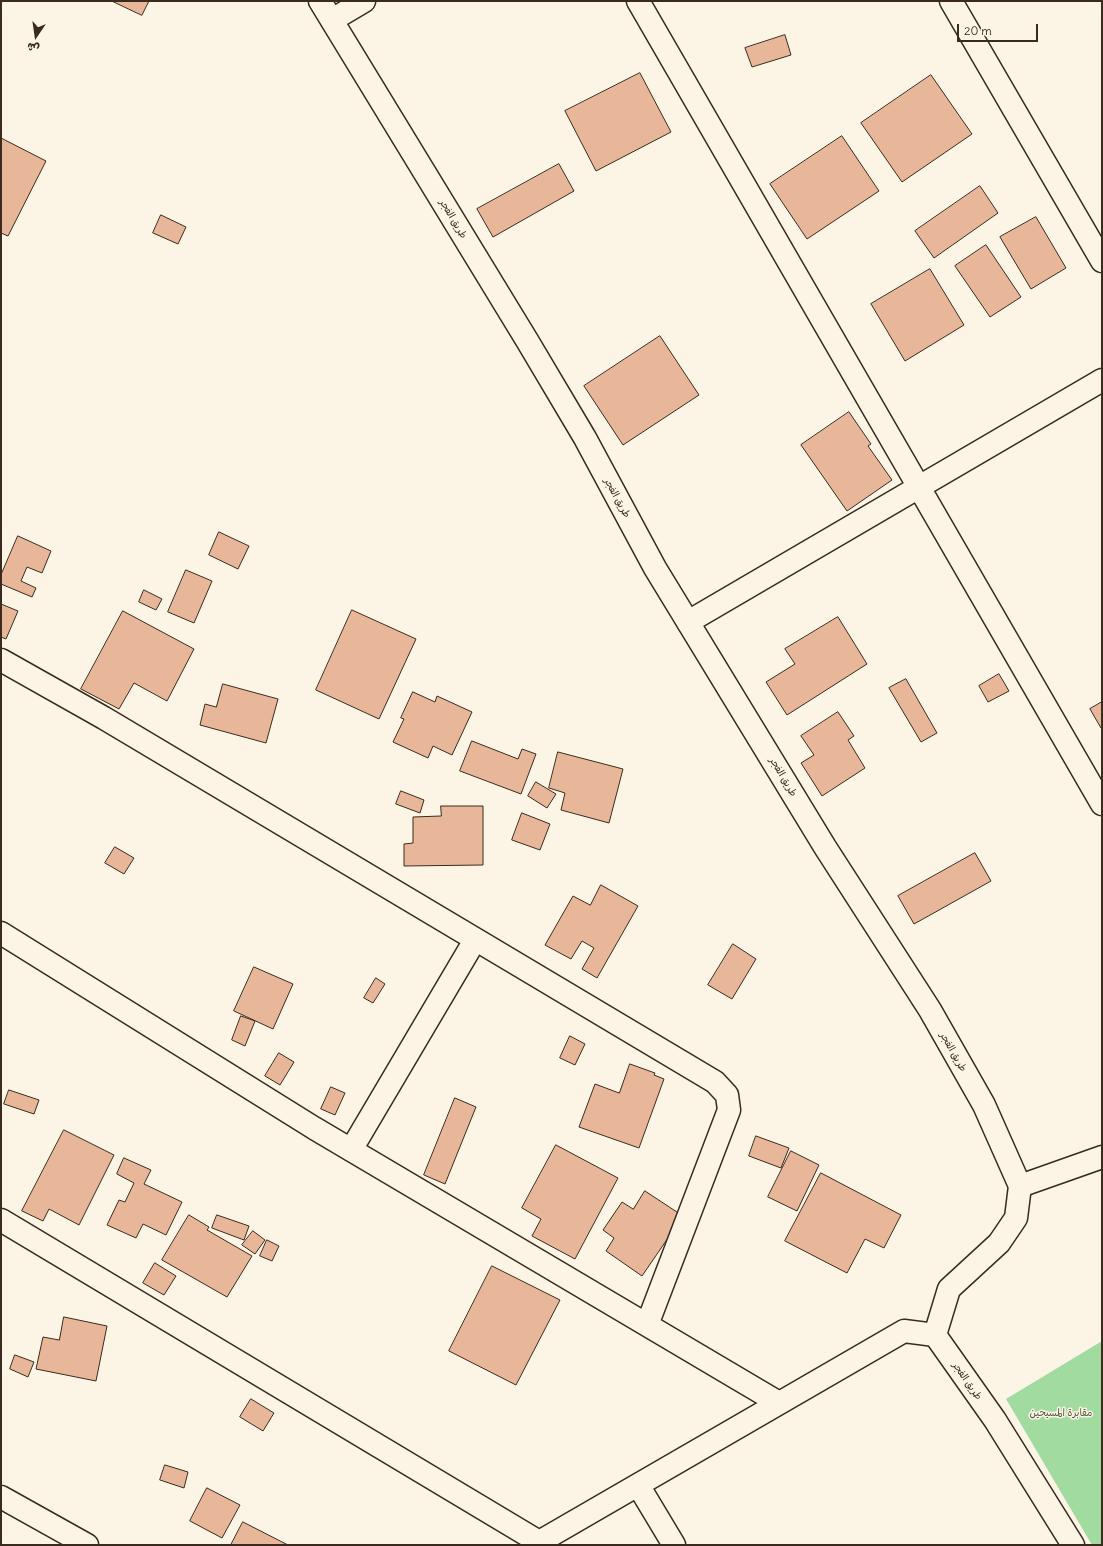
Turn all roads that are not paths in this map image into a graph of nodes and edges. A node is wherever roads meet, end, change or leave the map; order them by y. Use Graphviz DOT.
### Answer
graph roads {
  1 [pos="320,1"];
  2 [pos="364,1"];
  3 [pos="638,1"];
  4 [pos="951,1"];
  5 [pos="332,20"];
  6 [pos="1102,261"];
  7 [pos="1102,380"];
  8 [pos="919,487"];
  9 [pos="688,622"];
  10 [pos="1,660"];
  11 [pos="1102,804"];
  12 [pos="1,933"];
  13 [pos="475,940"];
  14 [pos="351,1150"];
  15 [pos="1102,1157"];
  16 [pos="1020,1186"];
  17 [pos="1,1220"];
  18 [pos="647,1325"];
  19 [pos="935,1334"];
  20 [pos="779,1403"];
  21 [pos="638,1485"];
  22 [pos="1,1497"];
  23 [pos="536,1544"];
  24 [pos="87,1545"];
  25 [pos="674,1545"];
  26 [pos="1073,1545"];
  1 -- 5 [label="street, طريق الفجر"];
  2 -- 5 [label="street"];
  3 -- 8 [label="street"];
  4 -- 6 [label="street"];
  5 -- 9 [label="street, طريق الفجر"];
  7 -- 8 [label="street"];
  8 -- 9 [label="street"];
  8 -- 11 [label="street"];
  9 -- 16 [label="street, طريق الفجر"];
  10 -- 13 [label="street"];
  12 -- 14 [label="street"];
  13 -- 14 [label="street"];
  13 -- 18 [label="street"];
  14 -- 18 [label="street"];
  15 -- 16 [label="street"];
  16 -- 19 [label="street"];
  17 -- 23 [label="street"];
  18 -- 20 [label="street"];
  19 -- 20 [label="street"];
  19 -- 26 [label="street, طريق الفجر"];
  20 -- 21 [label="street"];
  21 -- 23 [label="street"];
  21 -- 25 [label="street"];
  22 -- 24 [label="street"];
}
